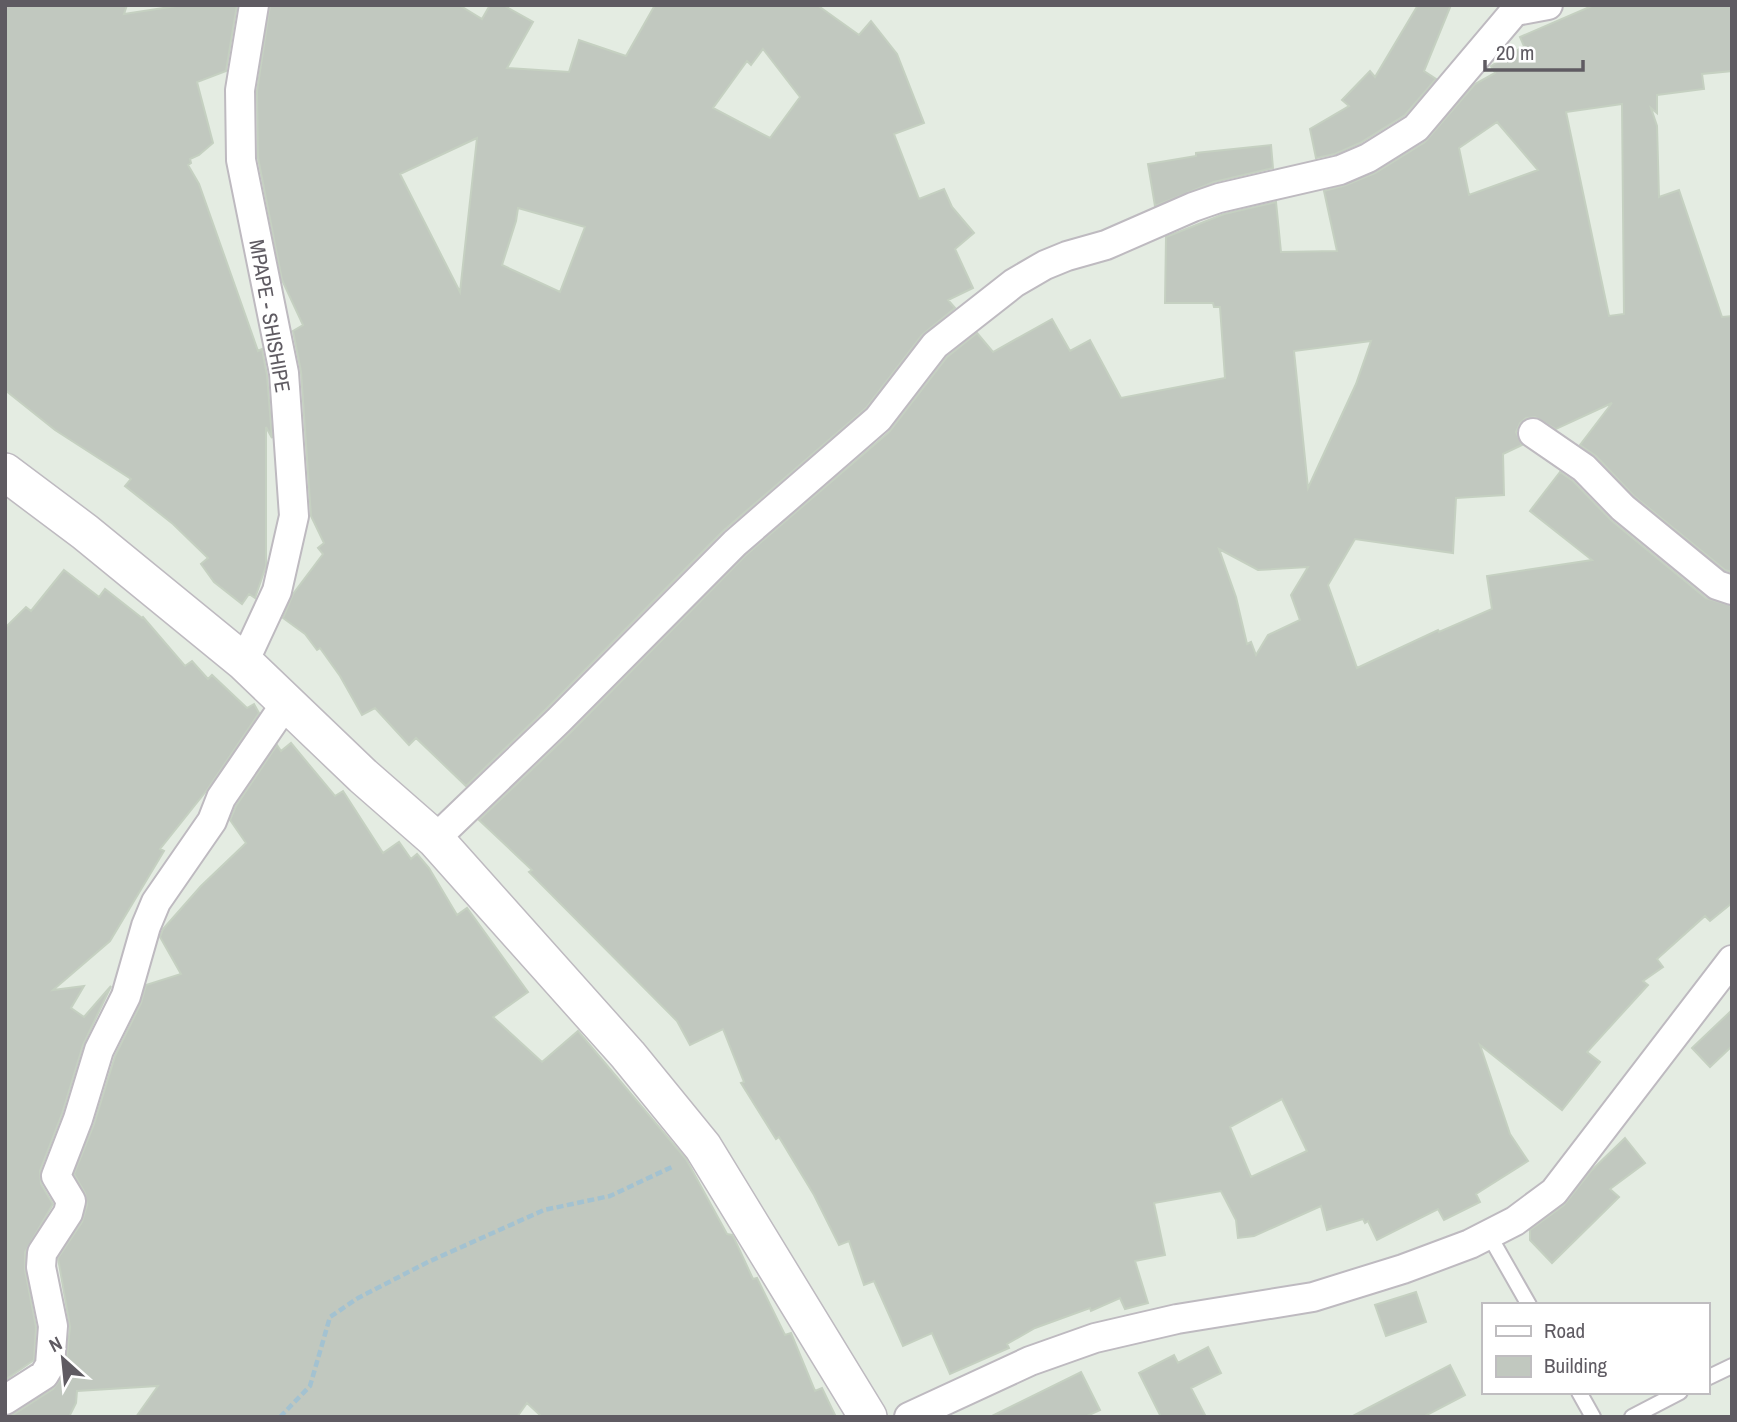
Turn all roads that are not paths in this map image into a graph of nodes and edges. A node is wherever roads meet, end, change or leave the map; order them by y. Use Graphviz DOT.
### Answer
graph roads {
  1 [pos="254,5"];
  2 [pos="1548,5"];
  3 [pos="1518,8"];
  4 [pos="1533,433"];
  5 [pos="5,472"];
  6 [pos="1732,590"];
  7 [pos="244,663"];
  8 [pos="286,704"];
  9 [pos="435,839"];
  10 [pos="1732,960"];
  11 [pos="1489,1235"];
  12 [pos="1528,1303"];
  13 [pos="1732,1366"];
  14 [pos="1709,1377"];
  15 [pos="1580,1394"];
  16 [pos="1676,1394"];
  17 [pos="5,1400"];
  18 [pos="869,1417"];
  19 [pos="909,1417"];
  20 [pos="1593,1417"];
  21 [pos="1632,1417"];
  1 -- 7 [label="street, MPAPE - SHISHIPE"];
  2 -- 3 [label="street"];
  3 -- 9 [label="street"];
  4 -- 6 [label="street"];
  5 -- 7 [label="street"];
  7 -- 8 [label="street"];
  8 -- 9 [label="street"];
  8 -- 17 [label="street"];
  9 -- 18 [label="street"];
  10 -- 11 [label="street"];
  11 -- 12 [label="lane"];
  11 -- 19 [label="street"];
  13 -- 14 [label="lane"];
  15 -- 20 [label="lane"];
  16 -- 21 [label="lane"];
}
